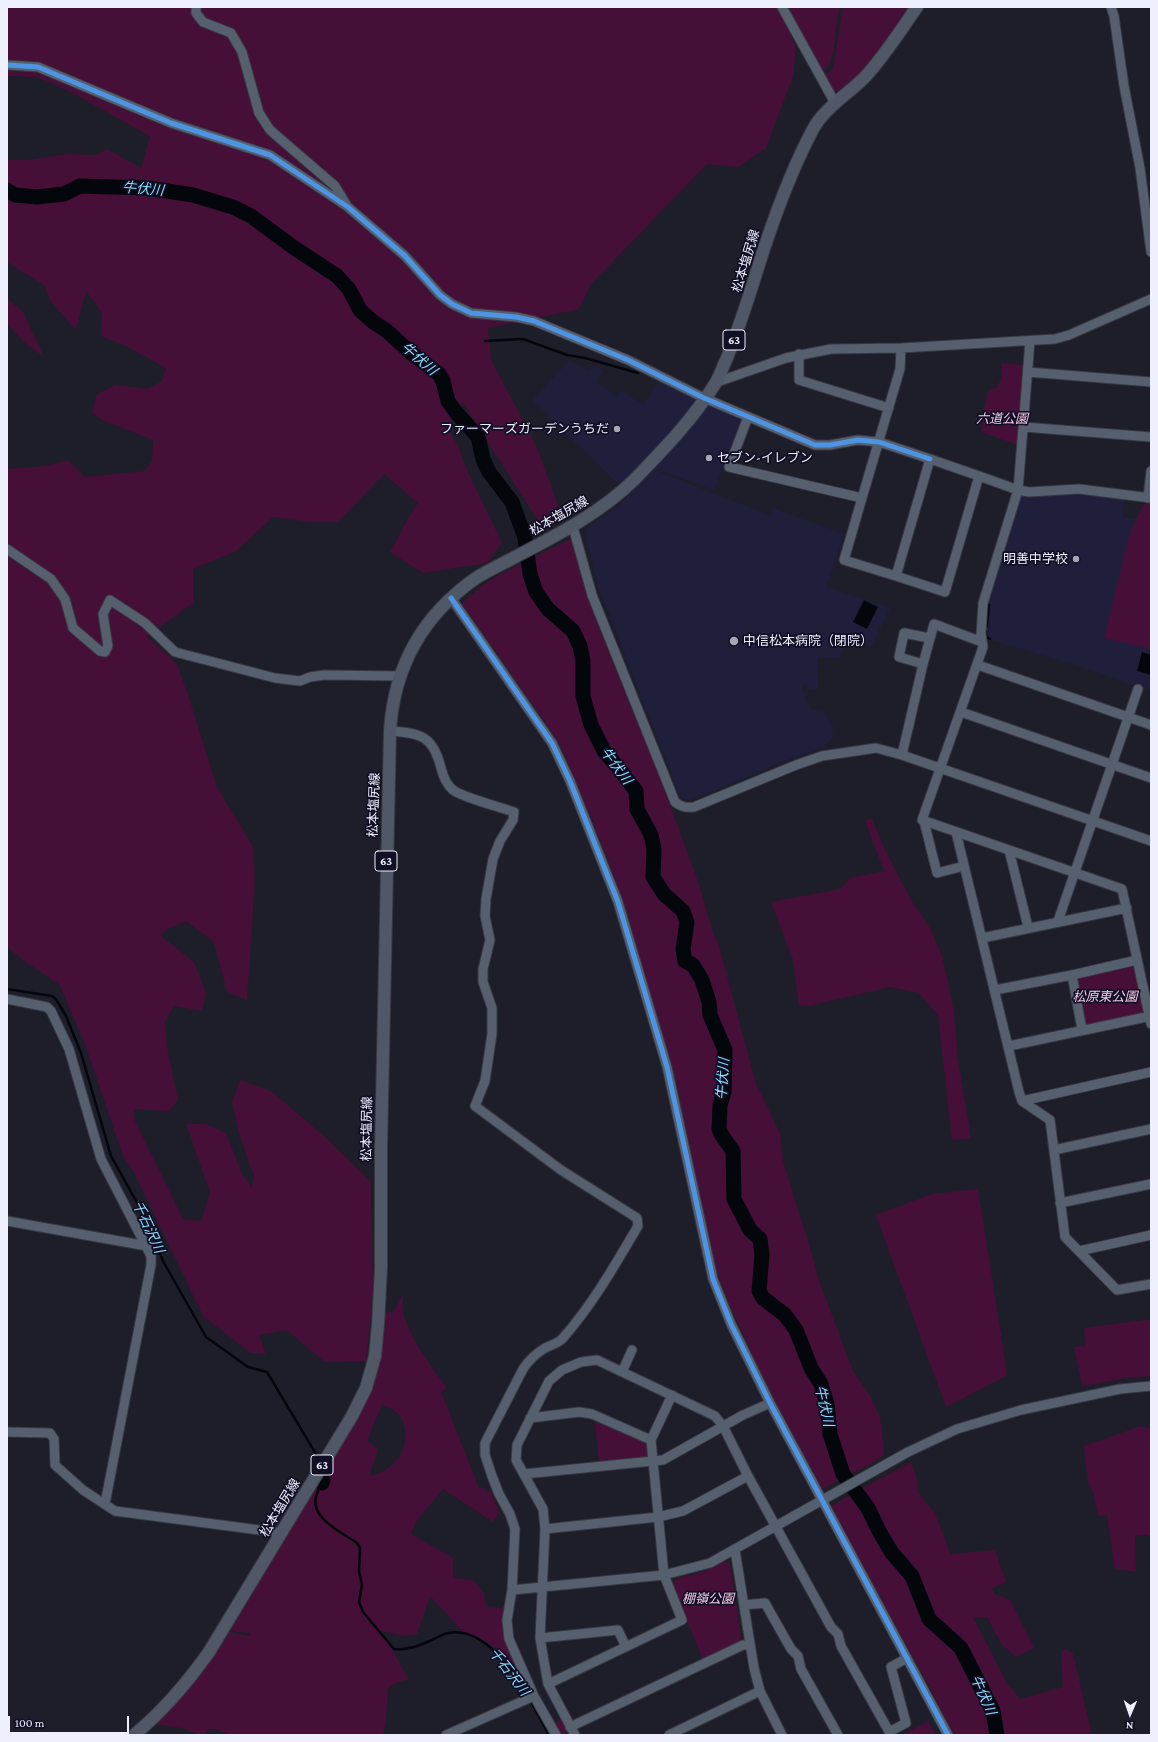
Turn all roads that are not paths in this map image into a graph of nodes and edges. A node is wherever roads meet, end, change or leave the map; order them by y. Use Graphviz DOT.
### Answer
graph roads {
  1 [pos="196,7"];
  2 [pos="782,7"];
  3 [pos="917,7"];
  4 [pos="1111,7"];
  5 [pos="7,65"];
  6 [pos="835,103"];
  7 [pos="348,207"];
  8 [pos="1151,252"];
  9 [pos="1151,299"];
  10 [pos="1030,341"];
  11 [pos="901,348"];
  12 [pos="799,354"];
  13 [pos="1028,372"];
  14 [pos="716,382"];
  15 [pos="1151,382"];
  16 [pos="704,398"];
  17 [pos="889,408"];
  18 [pos="748,417"];
  19 [pos="1024,428"];
  20 [pos="1151,437"];
  21 [pos="879,442"];
  22 [pos="930,459"];
  23 [pos="1151,471"];
  24 [pos="979,476"];
  25 [pos="1018,490"];
  26 [pos="862,498"];
  27 [pos="1150,498"];
  28 [pos="569,529"];
  29 [pos="7,549"];
  30 [pos="896,576"];
  31 [pos="454,596"];
  32 [pos="929,638"];
  33 [pos="982,642"];
  34 [pos="923,664"];
  35 [pos="978,665"];
  36 [pos="399,676"];
  37 [pos="1138,689"];
  38 [pos="961,712"];
  39 [pos="1128,717"];
  40 [pos="1151,725"];
  41 [pos="390,731"];
  42 [pos="902,755"];
  43 [pos="1112,764"];
  44 [pos="941,769"];
  45 [pos="1151,778"];
  46 [pos="924,821"];
  47 [pos="1094,821"];
  48 [pos="956,832"];
  49 [pos="1151,840"];
  50 [pos="1009,850"];
  51 [pos="964,866"];
  52 [pos="1076,873"];
  53 [pos="1126,908"];
  54 [pos="1058,921"];
  55 [pos="1028,927"];
  56 [pos="982,938"];
  57 [pos="1137,960"];
  58 [pos="1072,975"];
  59 [pos="995,990"];
  60 [pos="7,999"];
  61 [pos="1151,1019"];
  62 [pos="1082,1030"];
  63 [pos="1009,1046"];
  64 [pos="1151,1072"];
  65 [pos="1022,1101"];
  66 [pos="1151,1129"];
  67 [pos="1054,1150"];
  68 [pos="1151,1184"];
  69 [pos="1060,1203"];
  70 [pos="7,1221"];
  71 [pos="1151,1235"];
  72 [pos="147,1246"];
  73 [pos="1079,1251"];
  74 [pos="1151,1284"];
  75 [pos="632,1350"];
  76 [pos="622,1372"];
  77 [pos="1151,1386"];
  78 [pos="672,1395"];
  79 [pos="770,1403"];
  80 [pos="530,1418"];
  81 [pos="723,1426"];
  82 [pos="7,1432"];
  83 [pos="651,1440"];
  84 [pos="652,1461"];
  85 [pos="524,1474"];
  86 [pos="748,1476"];
  87 [pos="824,1499"];
  88 [pos="105,1504"];
  89 [pos="658,1517"];
  90 [pos="776,1526"];
  91 [pos="545,1529"];
  92 [pos="282,1533"];
  93 [pos="735,1550"];
  94 [pos="664,1575"];
  95 [pos="542,1588"];
  96 [pos="512,1590"];
  97 [pos="744,1605"];
  98 [pos="540,1638"];
  99 [pos="749,1645"];
  100 [pos="626,1647"];
  101 [pos="907,1658"];
  102 [pos="548,1684"];
  103 [pos="760,1691"];
  104 [pos="530,1698"];
  105 [pos="572,1731"];
  106 [pos="780,1734"];
  107 [pos="890,1734"];
  108 [pos="134,1735"];
  109 [pos="446,1735"];
  110 [pos="556,1735"];
  111 [pos="669,1735"];
  112 [pos="838,1735"];
  113 [pos="948,1735"];
  1 -- 7 [label="street"];
  2 -- 6 [label="street"];
  3 -- 6 [label="main road, 松本塩尻線 / 63"];
  4 -- 8 [label="street"];
  5 -- 7 [label="street"];
  6 -- 14 [label="main road, 松本塩尻線 / 63"];
  7 -- 16 [label="street"];
  9 -- 10 [label="street"];
  10 -- 11 [label="street"];
  10 -- 13 [label="street"];
  11 -- 12 [label="street"];
  11 -- 17 [label="street"];
  12 -- 14 [label="street"];
  12 -- 17 [label="street"];
  13 -- 15 [label="street"];
  13 -- 19 [label="street"];
  14 -- 16 [label="main road, 松本塩尻線 / 63"];
  16 -- 18 [label="street"];
  16 -- 28 [label="main road, 松本塩尻線 / 63"];
  17 -- 21 [label="street"];
  18 -- 21 [label="street"];
  18 -- 26 [label="street"];
  19 -- 20 [label="street"];
  19 -- 25 [label="street"];
  21 -- 22 [label="street"];
  21 -- 26 [label="street"];
  22 -- 24 [label="street"];
  22 -- 30 [label="street"];
  23 -- 27 [label="street"];
  24 -- 25 [label="street"];
  24 -- 30 [label="street"];
  25 -- 27 [label="street"];
  25 -- 33 [label="street"];
  26 -- 30 [label="street"];
  28 -- 31 [label="main road, 松本塩尻線 / 63"];
  28 -- 42 [label="street"];
  29 -- 36 [label="street"];
  31 -- 36 [label="main road, 松本塩尻線 / 63"];
  31 -- 79 [label="street"];
  32 -- 33 [label="street"];
  32 -- 34 [label="street"];
  32 -- 34 [label="street"];
  33 -- 35 [label="street"];
  34 -- 42 [label="street"];
  35 -- 38 [label="street"];
  35 -- 39 [label="street"];
  36 -- 41 [label="main road, 松本塩尻線 / 63"];
  37 -- 39 [label="street"];
  38 -- 43 [label="street"];
  38 -- 44 [label="street"];
  39 -- 40 [label="street"];
  39 -- 43 [label="street"];
  41 -- 92 [label="main road, 松本塩尻線 / 63"];
  41 -- 96 [label="street"];
  42 -- 44 [label="street"];
  43 -- 45 [label="street"];
  43 -- 47 [label="street"];
  44 -- 46 [label="street"];
  44 -- 47 [label="street"];
  46 -- 48 [label="street"];
  46 -- 51 [label="street"];
  47 -- 49 [label="street"];
  47 -- 52 [label="street"];
  48 -- 50 [label="street"];
  48 -- 51 [label="street"];
  50 -- 52 [label="street"];
  50 -- 55 [label="street"];
  51 -- 56 [label="street"];
  52 -- 53 [label="street"];
  52 -- 54 [label="street"];
  53 -- 54 [label="street"];
  53 -- 57 [label="street"];
  54 -- 55 [label="street"];
  55 -- 56 [label="street"];
  56 -- 59 [label="street"];
  57 -- 58 [label="street"];
  57 -- 61 [label="street"];
  58 -- 59 [label="street"];
  58 -- 62 [label="street"];
  59 -- 63 [label="street"];
  60 -- 72 [label="street"];
  61 -- 62 [label="street"];
  62 -- 63 [label="street"];
  63 -- 65 [label="street"];
  64 -- 65 [label="street"];
  65 -- 67 [label="street"];
  66 -- 67 [label="street"];
  67 -- 69 [label="street"];
  68 -- 69 [label="street"];
  69 -- 73 [label="street"];
  70 -- 72 [label="street"];
  71 -- 73 [label="street"];
  72 -- 88 [label="street"];
  73 -- 74 [label="street"];
  75 -- 76 [label="street"];
  76 -- 78 [label="street"];
  76 -- 80 [label="street"];
  77 -- 87 [label="street"];
  78 -- 81 [label="street"];
  78 -- 83 [label="street"];
  79 -- 81 [label="street"];
  79 -- 87 [label="street"];
  80 -- 83 [label="street"];
  80 -- 85 [label="street"];
  81 -- 84 [label="street"];
  81 -- 86 [label="street"];
  82 -- 88 [label="street"];
  83 -- 84 [label="street"];
  84 -- 85 [label="street"];
  84 -- 89 [label="street"];
  85 -- 91 [label="street"];
  86 -- 89 [label="street"];
  86 -- 90 [label="street"];
  87 -- 90 [label="street"];
  87 -- 101 [label="street"];
  88 -- 92 [label="street"];
  89 -- 91 [label="street"];
  89 -- 94 [label="street"];
  90 -- 93 [label="street"];
  90 -- 107 [label="street"];
  91 -- 95 [label="street"];
  92 -- 108 [label="main road, 松本塩尻線 / 63"];
  93 -- 94 [label="street"];
  93 -- 97 [label="street"];
  94 -- 95 [label="street"];
  94 -- 100 [label="street"];
  95 -- 96 [label="street"];
  95 -- 98 [label="street"];
  96 -- 104 [label="street"];
  97 -- 99 [label="street"];
  97 -- 112 [label="street"];
  98 -- 100 [label="street"];
  98 -- 102 [label="street"];
  99 -- 103 [label="street"];
  99 -- 105 [label="street"];
  100 -- 102 [label="street"];
  101 -- 107 [label="street"];
  101 -- 113 [label="street"];
  102 -- 105 [label="street"];
  103 -- 106 [label="street"];
  103 -- 111 [label="street"];
  104 -- 109 [label="street"];
  104 -- 110 [label="street"];
}
